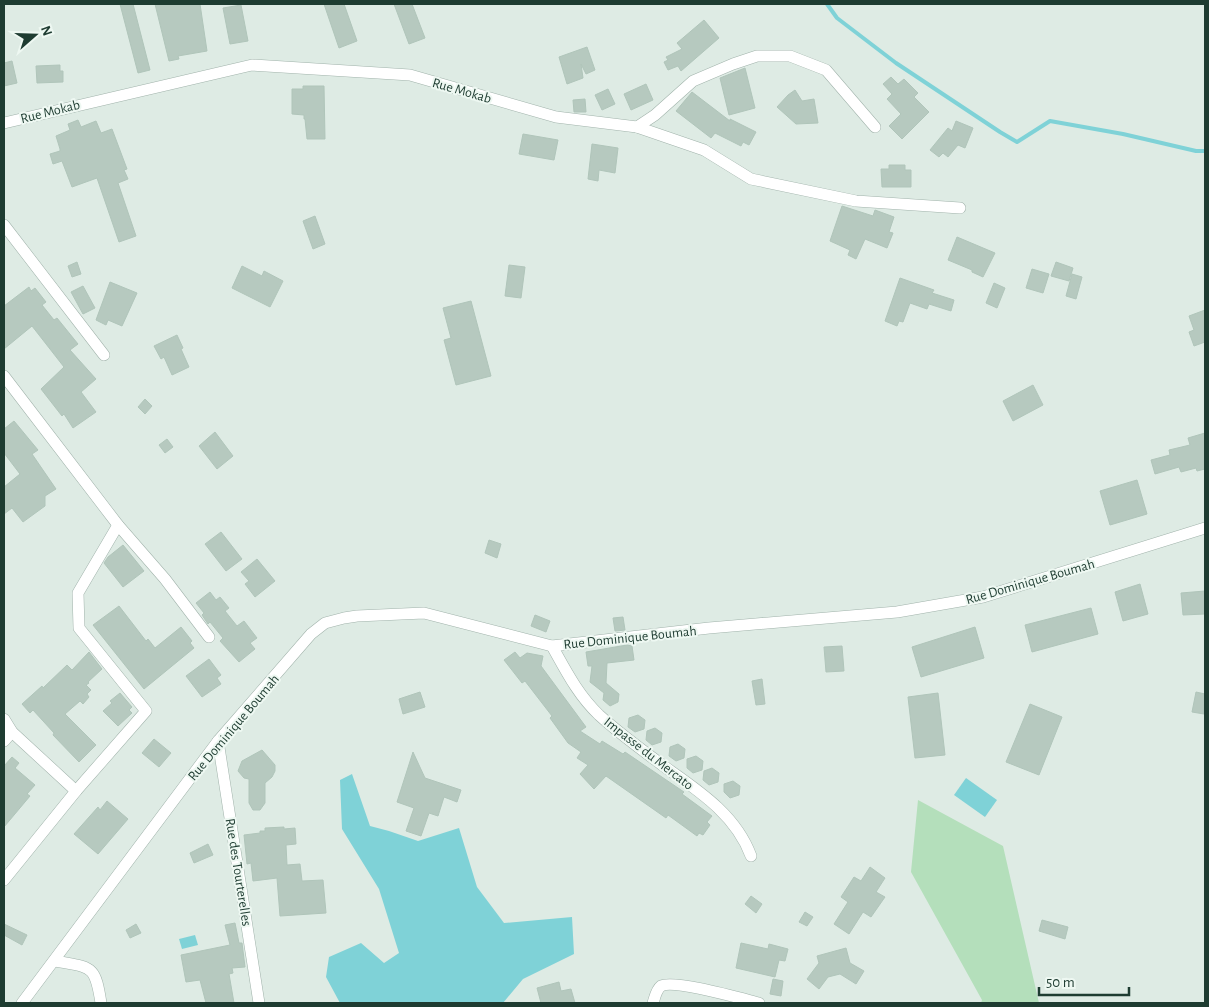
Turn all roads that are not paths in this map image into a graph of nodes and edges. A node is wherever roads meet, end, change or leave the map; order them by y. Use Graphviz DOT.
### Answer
graph roads {
  1 [pos="4,123"];
  2 [pos="875,126"];
  3 [pos="638,127"];
  4 [pos="960,208"];
  5 [pos="4,225"];
  6 [pos="104,355"];
  7 [pos="4,376"];
  8 [pos="118,525"];
  9 [pos="1205,528"];
  10 [pos="210,637"];
  11 [pos="552,646"];
  12 [pos="4,719"];
  13 [pos="12,732"];
  14 [pos="4,741"];
  15 [pos="218,741"];
  16 [pos="76,791"];
  17 [pos="751,856"];
  18 [pos="4,880"];
  19 [pos="55,961"];
  20 [pos="22,1003"];
  21 [pos="101,1003"];
  22 [pos="259,1003"];
  23 [pos="653,1003"];
  24 [pos="759,1003"];
  1 -- 3 [label="street, Rue Mokab"];
  2 -- 3 [label="street"];
  3 -- 4 [label="street, Rue Mokab"];
  5 -- 6 [label="street"];
  7 -- 8 [label="street"];
  8 -- 10 [label="street"];
  8 -- 16 [label="street"];
  9 -- 11 [label="street, Rue Dominique Boumah"];
  11 -- 15 [label="street, Rue Dominique Boumah"];
  11 -- 17 [label="street, Impasse du Mercato"];
  12 -- 13 [label="street"];
  13 -- 14 [label="street"];
  13 -- 16 [label="street"];
  15 -- 19 [label="street, Rue Dominique Boumah"];
  15 -- 22 [label="street, Rue des Tourterelles"];
  16 -- 18 [label="street"];
  19 -- 20 [label="street, Rue Dominique Boumah"];
  19 -- 21 [label="street"];
  23 -- 24 [label="street"];
}
